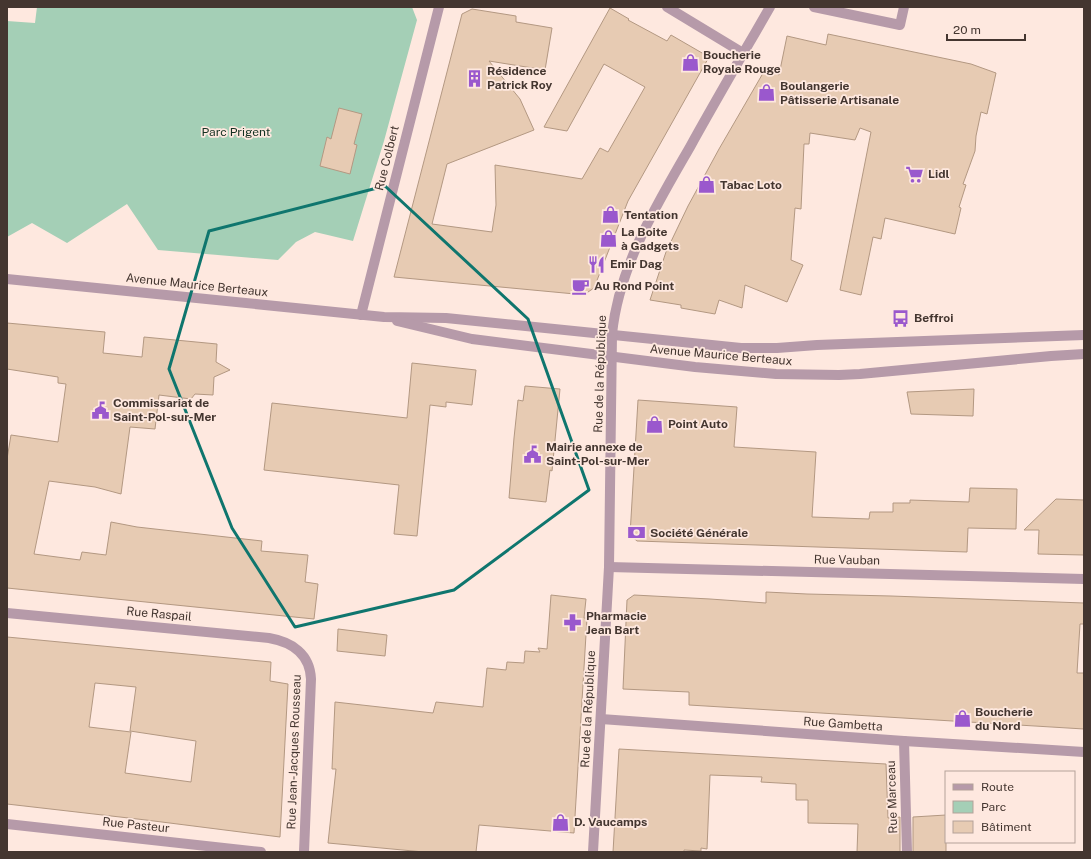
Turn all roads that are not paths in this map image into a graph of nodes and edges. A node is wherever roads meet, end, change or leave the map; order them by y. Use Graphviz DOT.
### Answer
graph roads {
  1 [pos="439,7"];
  2 [pos="666,7"];
  3 [pos="770,7"];
  4 [pos="814,7"];
  5 [pos="904,7"];
  6 [pos="743,53"];
  7 [pos="7,279"];
  8 [pos="360,315"];
  9 [pos="384,317"];
  10 [pos="612,334"];
  11 [pos="1084,335"];
  12 [pos="1084,354"];
  13 [pos="612,357"];
  14 [pos="610,567"];
  15 [pos="1084,579"];
  16 [pos="7,613"];
  17 [pos="304,655"];
  18 [pos="601,719"];
  19 [pos="904,741"];
  20 [pos="1084,752"];
  21 [pos="7,824"];
  22 [pos="261,852"];
  23 [pos="304,852"];
  24 [pos="593,852"];
  25 [pos="907,852"];
  1 -- 8 [label="street, Rue Colbert"];
  2 -- 6 [label="street"];
  3 -- 6 [label="street, Rue de la République"];
  4 -- 5 [label="street"];
  6 -- 10 [label="street, Rue de la République"];
  7 -- 8 [label="street, Avenue Maurice Berteaux"];
  8 -- 9 [label="street, Avenue Maurice Berteaux"];
  9 -- 10 [label="street, Avenue Maurice Berteaux"];
  9 -- 13 [label="street, Avenue Maurice Berteaux"];
  10 -- 11 [label="street, Avenue Maurice Berteaux"];
  10 -- 13 [label="street, Rue de la République"];
  12 -- 13 [label="street, Avenue Maurice Berteaux"];
  13 -- 14 [label="street, Rue de la République"];
  14 -- 15 [label="street, Rue Vauban"];
  14 -- 18 [label="street, Rue de la République"];
  16 -- 17 [label="street, Rue Raspail"];
  17 -- 23 [label="street, Rue Jean-Jacques Rousseau"];
  18 -- 19 [label="street, Rue Gambetta"];
  18 -- 24 [label="street, Rue de la République"];
  19 -- 20 [label="street, Rue Gambetta"];
  19 -- 25 [label="street, Rue Marceau"];
  21 -- 22 [label="street, Rue Pasteur"];
}
